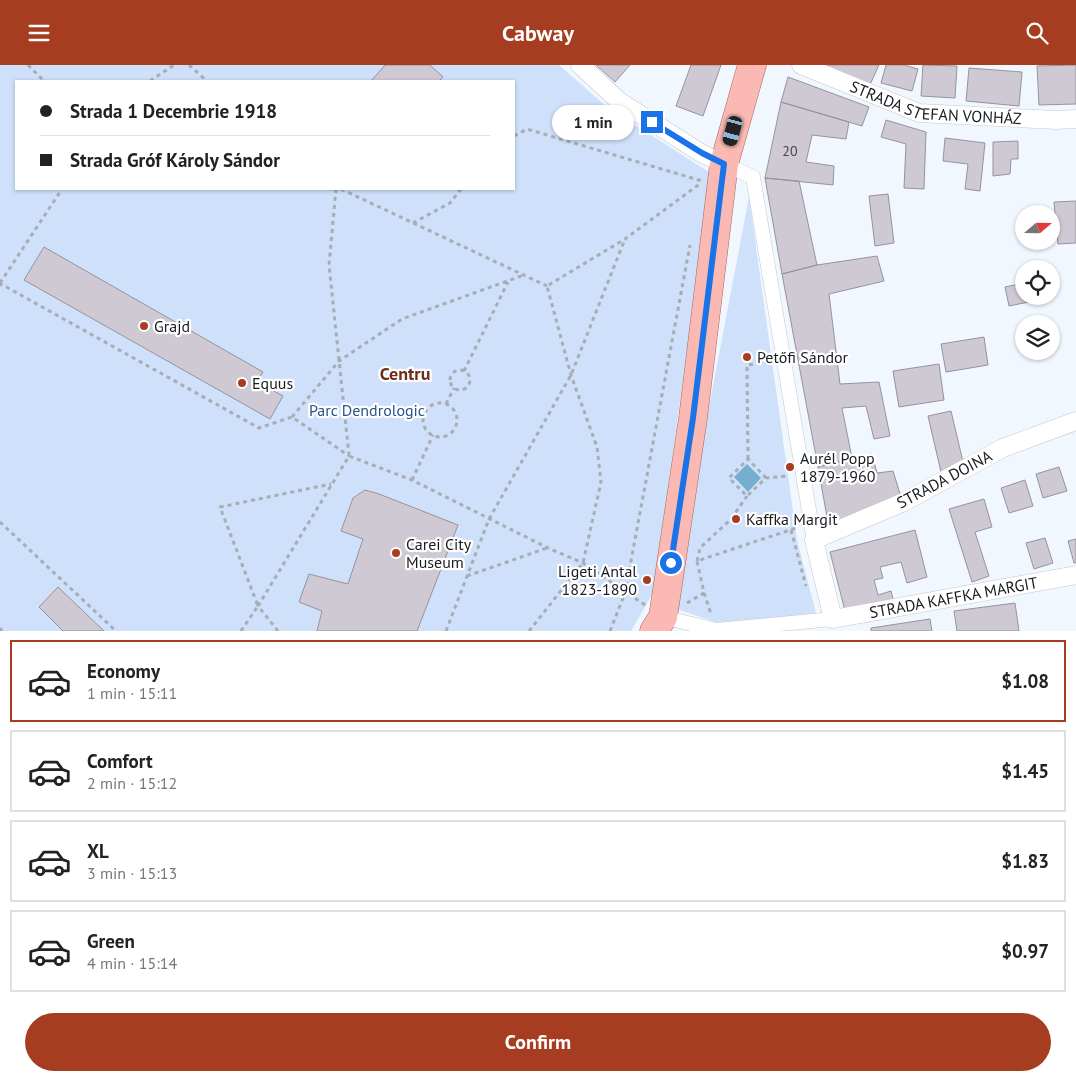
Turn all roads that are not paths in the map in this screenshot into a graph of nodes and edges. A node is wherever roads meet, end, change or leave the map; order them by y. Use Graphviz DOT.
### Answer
graph roads {
  1 [pos="580,65"];
  2 [pos="752,65"];
  3 [pos="801,65"];
  4 [pos="1076,119"];
  5 [pos="713,159"];
  6 [pos="1076,421"];
  7 [pos="814,539"];
  8 [pos="1076,575"];
  9 [pos="833,619"];
  10 [pos="659,624"];
  11 [pos="716,631"];
  1 -- 5 [label="street"];
  2 -- 5 [label="main road"];
  3 -- 4 [label="street, STRADA STEFAN VONHÁZ"];
  5 -- 7 [label="street"];
  5 -- 10 [label="main road"];
  6 -- 7 [label="street, STRADA DOINA"];
  7 -- 9 [label="street"];
  8 -- 9 [label="street, STRADA KAFFKA MARGIT"];
  9 -- 11 [label="street"];
  10 -- 11 [label="street"];
}
